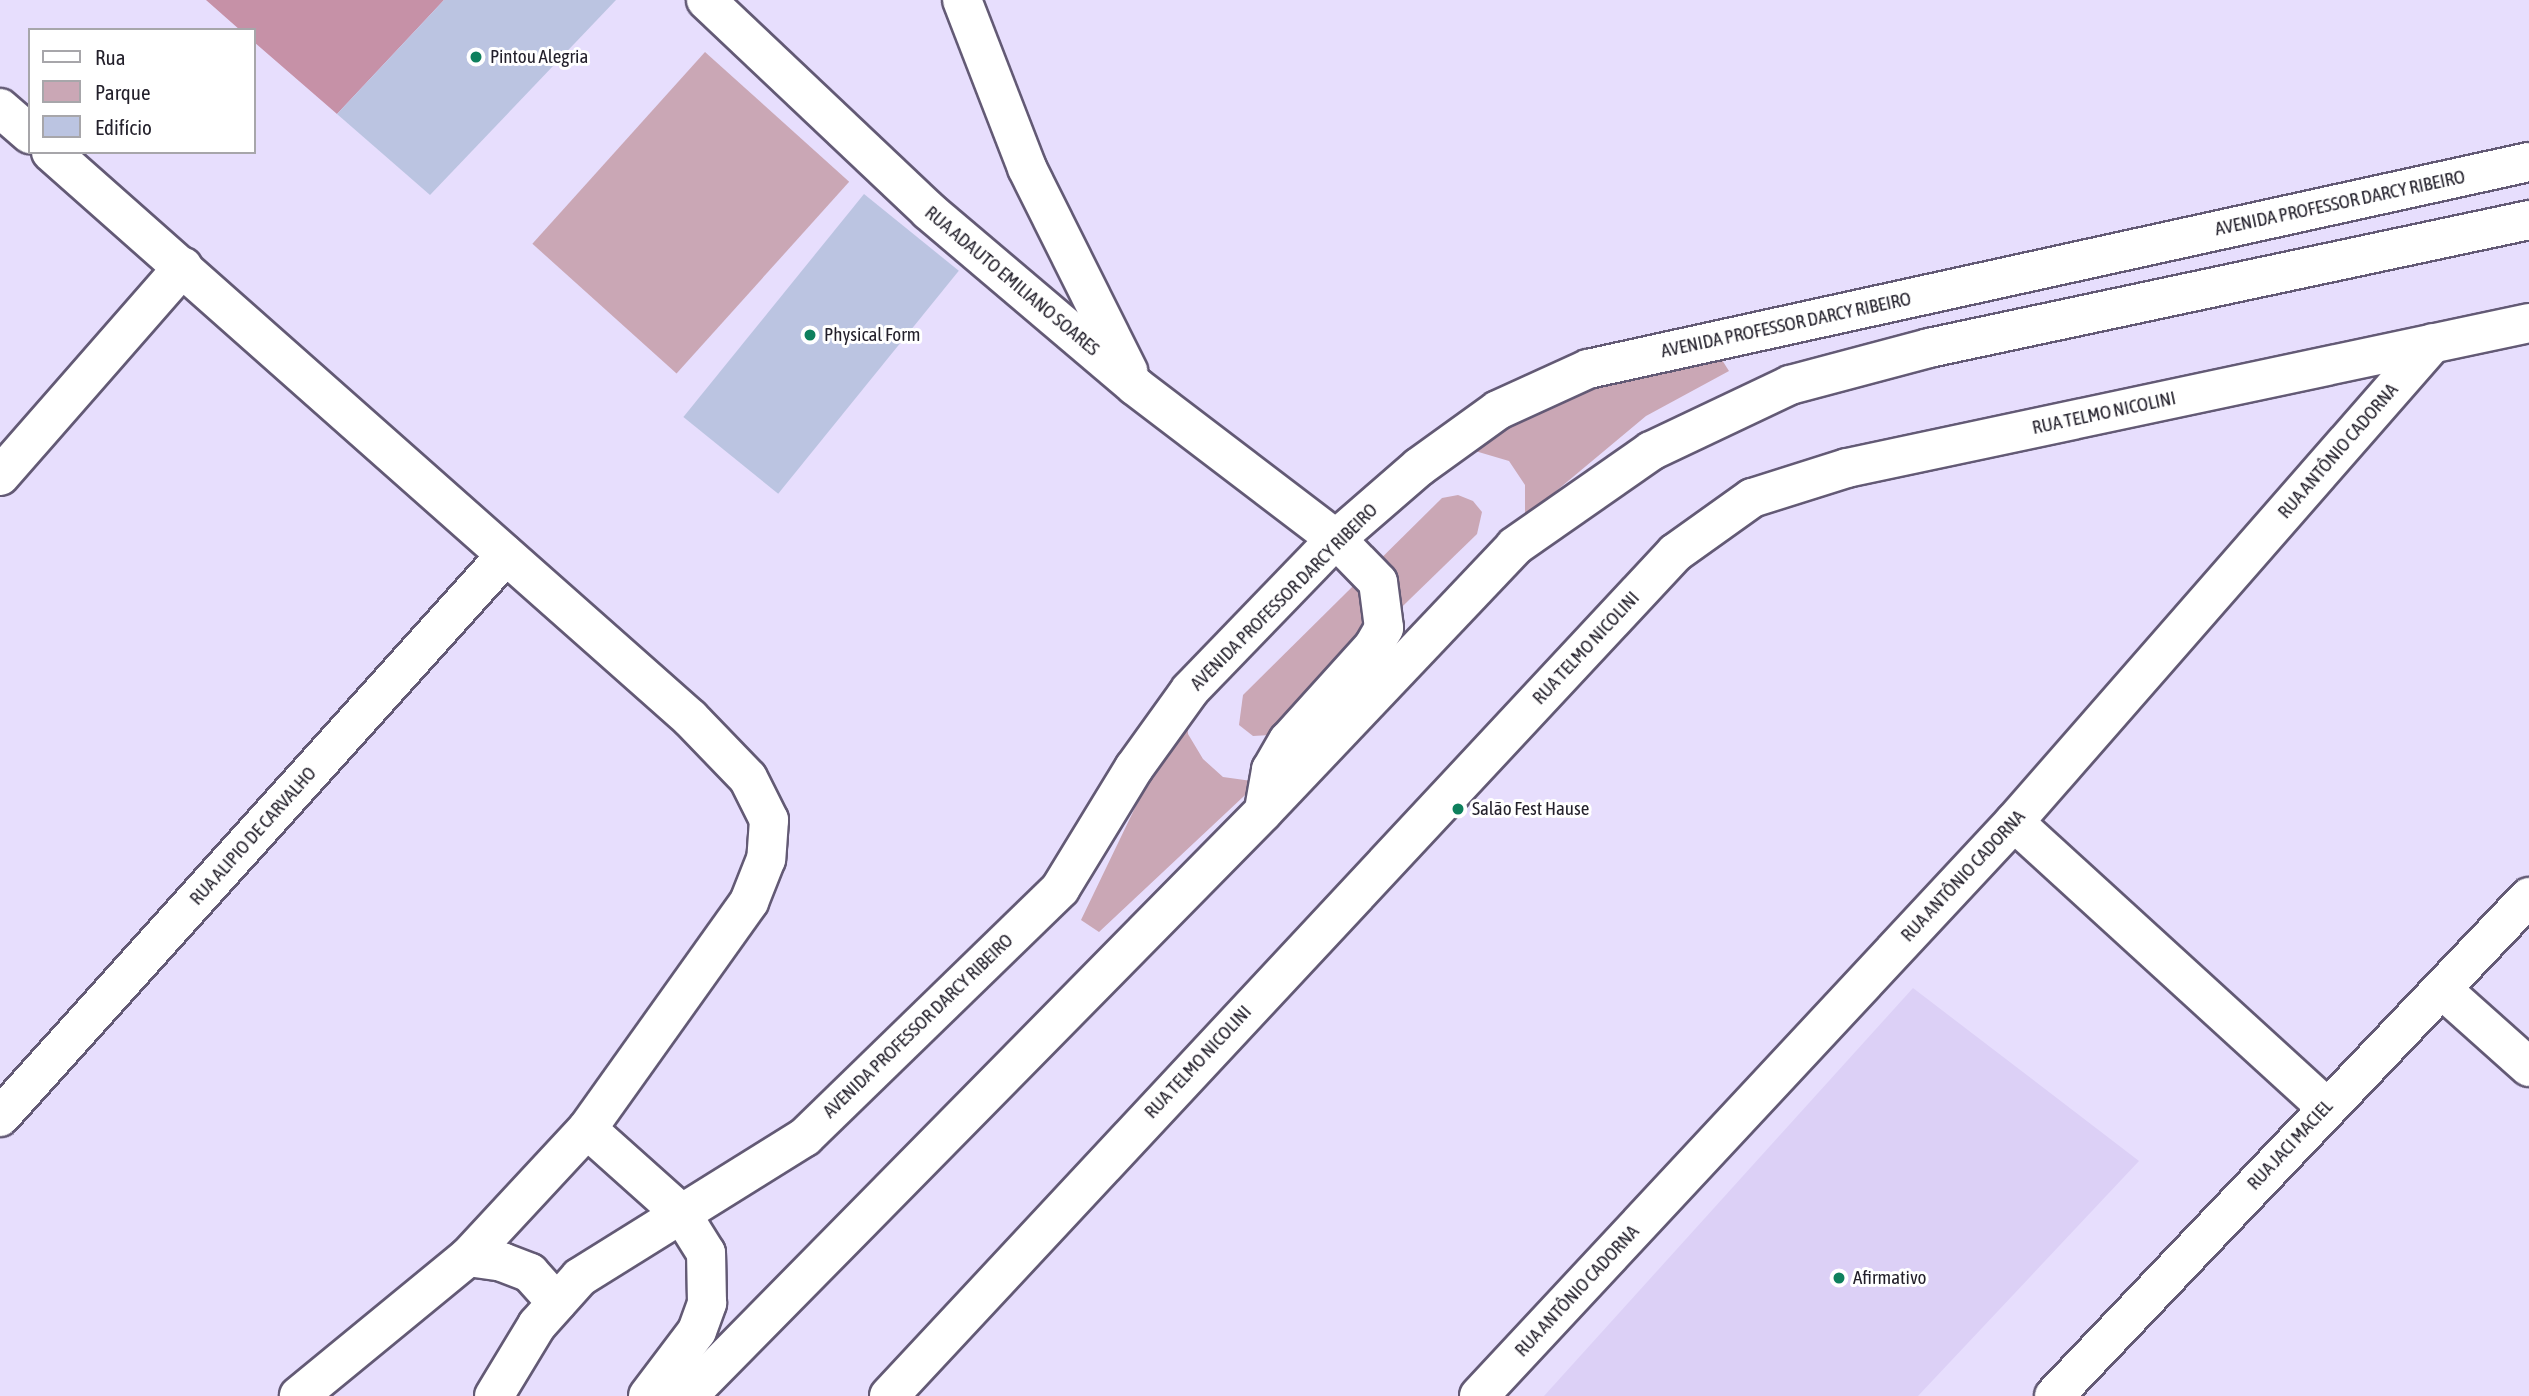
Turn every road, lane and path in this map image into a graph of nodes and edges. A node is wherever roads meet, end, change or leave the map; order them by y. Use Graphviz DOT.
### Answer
graph roads {
  1 [pos="706,0"];
  2 [pos="962,0"];
  3 [pos="0,108"];
  4 [pos="28,132"];
  5 [pos="53,154"];
  6 [pos="2529,162"];
  7 [pos="2529,220"];
  8 [pos="183,267"];
  9 [pos="2529,323"];
  10 [pos="2433,343"];
  11 [pos="1135,386"];
  12 [pos="0,477"];
  13 [pos="1336,539"];
  14 [pos="506,555"];
  15 [pos="1263,813"];
  16 [pos="2014,822"];
  17 [pos="2529,897"];
  18 [pos="2444,991"];
  19 [pos="2529,1067"];
  20 [pos="2325,1106"];
  21 [pos="0,1117"];
  22 [pos="587,1129"];
  23 [pos="681,1213"];
  24 [pos="468,1257"];
  25 [pos="557,1303"];
  26 [pos="299,1396"];
  27 [pos="494,1396"];
  28 [pos="648,1396"];
  29 [pos="688,1396"];
  30 [pos="889,1396"];
  31 [pos="1479,1396"];
  32 [pos="2054,1396"];
  1 -- 11 [label="street, RUA ADAUTO EMILIANO SOARES"];
  2 -- 11 [label="street"];
  3 -- 4 [label="street"];
  5 -- 8 [label="street"];
  6 -- 13 [label="street, AVENIDA PROFESSOR DARCY RIBEIRO"];
  7 -- 15 [label="street"];
  8 -- 12 [label="street"];
  8 -- 14 [label="street"];
  9 -- 10 [label="street, RUA TELMO NICOLINI"];
  10 -- 16 [label="street, RUA ANTÔNIO CADORNA"];
  10 -- 30 [label="street, RUA TELMO NICOLINI"];
  11 -- 13 [label="street, RUA ADAUTO EMILIANO SOARES"];
  13 -- 15 [label="street, RUA ADAUTO EMILIANO SOARES"];
  13 -- 23 [label="street, AVENIDA PROFESSOR DARCY RIBEIRO"];
  14 -- 21 [label="street, RUA ALIPIO DE CARVALHO"];
  14 -- 22 [label="street"];
  15 -- 29 [label="street"];
  16 -- 20 [label="street"];
  16 -- 31 [label="street, RUA ANTÔNIO CADORNA"];
  17 -- 18 [label="street, RUA JACI MACIEL"];
  18 -- 19 [label="street"];
  18 -- 20 [label="street, RUA JACI MACIEL"];
  20 -- 32 [label="street, RUA JACI MACIEL"];
  22 -- 23 [label="street"];
  22 -- 24 [label="street"];
  23 -- 25 [label="street, AVENIDA PROFESSOR DARCY RIBEIRO"];
  23 -- 28 [label="street"];
  24 -- 25 [label="street"];
  24 -- 26 [label="street"];
  25 -- 27 [label="street, AVENIDA PROFESSOR DARCY RIBEIRO"];
}
